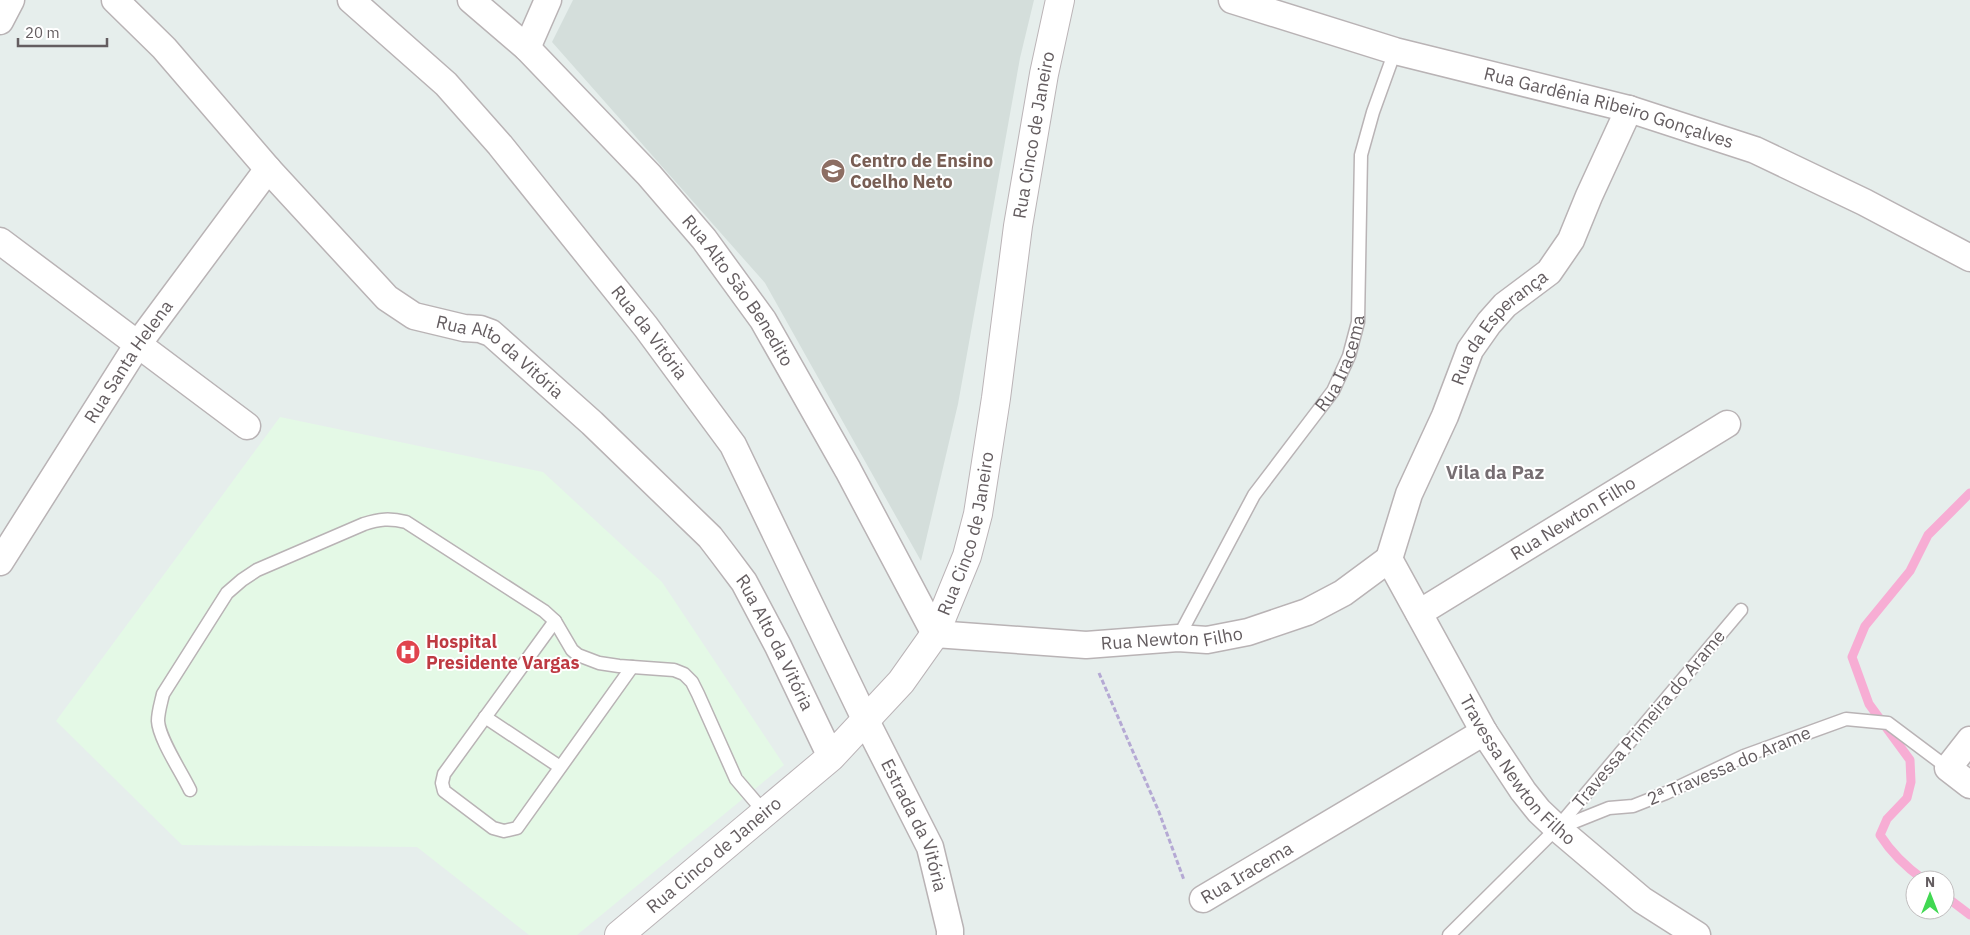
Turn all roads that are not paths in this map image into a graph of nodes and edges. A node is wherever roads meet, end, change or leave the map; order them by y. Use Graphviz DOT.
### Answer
graph roads {
  1 [pos="11,0"];
  2 [pos="115,0"];
  3 [pos="351,0"];
  4 [pos="471,0"];
  5 [pos="548,0"];
  6 [pos="1060,0"];
  7 [pos="1232,0"];
  8 [pos="0,21"];
  9 [pos="527,48"];
  10 [pos="1394,52"];
  11 [pos="1629,109"];
  12 [pos="268,169"];
  13 [pos="0,241"];
  14 [pos="1970,258"];
  15 [pos="138,344"];
  16 [pos="1727,424"];
  17 [pos="247,426"];
  18 [pos="1389,559"];
  19 [pos="0,562"];
  20 [pos="1741,610"];
  21 [pos="1419,614"];
  22 [pos="555,621"];
  23 [pos="935,634"];
  24 [pos="1178,638"];
  25 [pos="632,667"];
  26 [pos="485,717"];
  27 [pos="866,721"];
  28 [pos="1484,732"];
  29 [pos="1970,740"];
  30 [pos="831,757"];
  31 [pos="560,768"];
  32 [pos="1948,768"];
  33 [pos="1970,785"];
  34 [pos="190,790"];
  35 [pos="764,813"];
  36 [pos="1557,828"];
  37 [pos="1203,899"];
  38 [pos="619,935"];
  39 [pos="950,935"];
  40 [pos="1449,935"];
  41 [pos="1697,935"];
  1 -- 8 [label="street"];
  2 -- 12 [label="street, Rua Alto da Vitória"];
  3 -- 27 [label="street, Rua da Vitória"];
  4 -- 9 [label="street, Rua Alto São Benedito"];
  5 -- 9 [label="street"];
  6 -- 23 [label="main road, Rua Cinco de Janeiro"];
  7 -- 10 [label="street, Rua Gardênia Ribeiro Gonçalves"];
  9 -- 23 [label="street, Rua Alto São Benedito"];
  10 -- 11 [label="street, Rua Gardênia Ribeiro Gonçalves"];
  10 -- 24 [label="lane, Rua Iracema"];
  11 -- 14 [label="street, Rua Gardênia Ribeiro Gonçalves"];
  11 -- 18 [label="street, Rua da Esperança"];
  12 -- 15 [label="street, Rua Santa Helena"];
  12 -- 30 [label="street, Rua Alto da Vitória"];
  13 -- 15 [label="street"];
  15 -- 17 [label="street"];
  15 -- 19 [label="street, Rua Santa Helena"];
  16 -- 21 [label="street, Rua Newton Filho"];
  18 -- 21 [label="street, Travessa Newton Filho"];
  18 -- 24 [label="street, Rua Newton Filho"];
  20 -- 36 [label="lane, Travessa Primeira do Arame"];
  21 -- 28 [label="street, Travessa Newton Filho"];
  22 -- 25 [label="lane"];
  22 -- 26 [label="lane"];
  22 -- 34 [label="lane"];
  23 -- 24 [label="street, Rua Newton Filho"];
  23 -- 27 [label="main road, Rua Cinco de Janeiro"];
  25 -- 31 [label="lane"];
  25 -- 35 [label="lane"];
  26 -- 31 [label="lane"];
  26 -- 31 [label="lane"];
  27 -- 30 [label="main road, Rua Cinco de Janeiro"];
  27 -- 39 [label="street, Estrada da Vitória"];
  28 -- 36 [label="street, Travessa Newton Filho"];
  28 -- 37 [label="street, Rua Iracema"];
  29 -- 32 [label="street"];
  30 -- 35 [label="main road, Rua Cinco de Janeiro"];
  32 -- 33 [label="street"];
  32 -- 36 [label="lane, 2ª Travessa do Arame"];
  35 -- 38 [label="main road, Rua Cinco de Janeiro"];
  36 -- 40 [label="lane, Travessa Primeira do Arame"];
  36 -- 41 [label="street, Travessa Newton Filho"];
}
